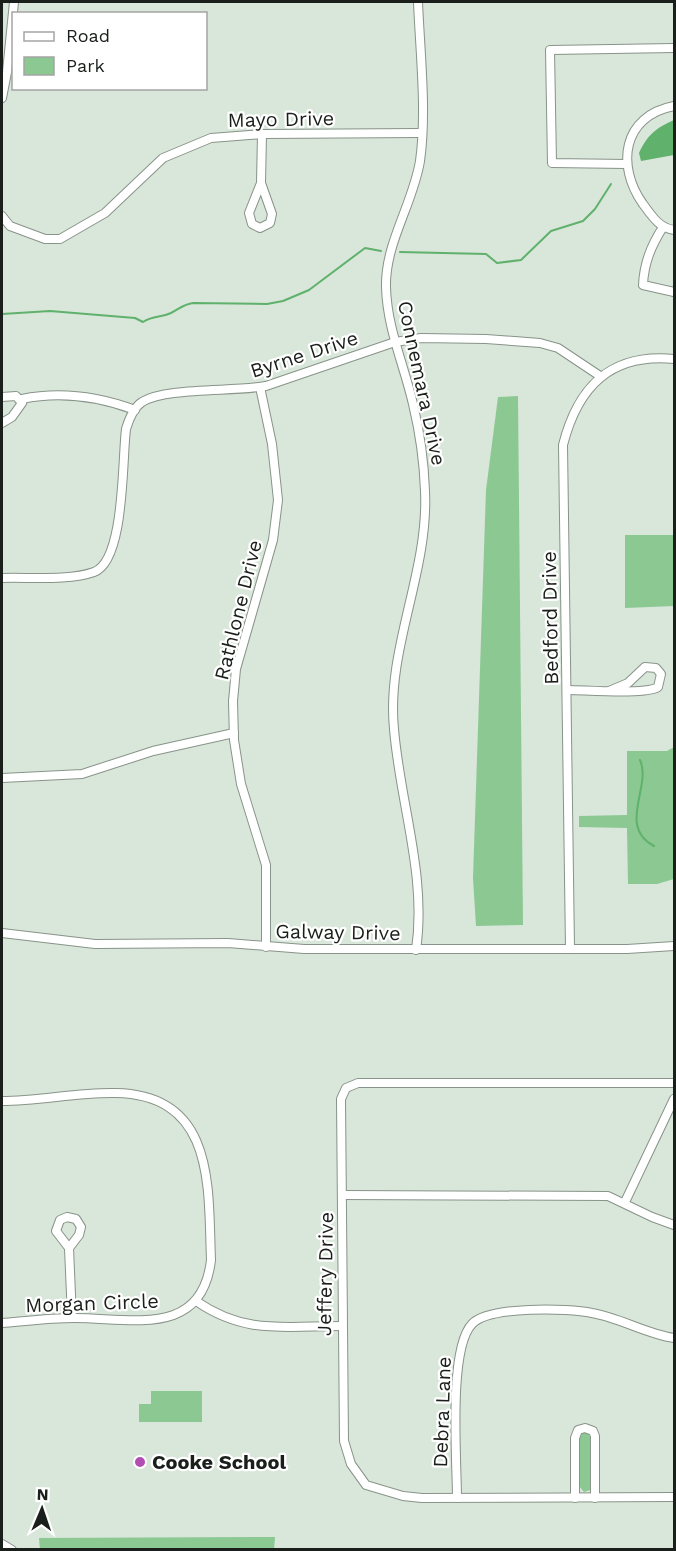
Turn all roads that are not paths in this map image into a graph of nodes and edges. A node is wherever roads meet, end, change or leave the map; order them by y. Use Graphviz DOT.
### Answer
graph roads {
  1 [pos="418,2"];
  2 [pos="12,22"];
  3 [pos="675,48"];
  4 [pos="2,98"];
  5 [pos="675,106"];
  6 [pos="421,133"];
  7 [pos="262,134"];
  8 [pos="627,164"];
  9 [pos="261,183"];
  10 [pos="2,216"];
  11 [pos="663,227"];
  12 [pos="675,230"];
  13 [pos="675,292"];
  14 [pos="395,342"];
  15 [pos="675,359"];
  16 [pos="600,376"];
  17 [pos="260,387"];
  18 [pos="2,397"];
  19 [pos="22,399"];
  20 [pos="135,410"];
  21 [pos="2,423"];
  22 [pos="2,578"];
  23 [pos="568,690"];
  24 [pos="609,691"];
  25 [pos="234,734"];
  26 [pos="2,778"];
  27 [pos="2,933"];
  28 [pos="266,946"];
  29 [pos="675,946"];
  30 [pos="570,949"];
  31 [pos="416,950"];
  32 [pos="675,1083"];
  33 [pos="675,1099"];
  34 [pos="2,1101"];
  35 [pos="343,1196"];
  36 [pos="625,1202"];
  37 [pos="675,1224"];
  38 [pos="69,1248"];
  39 [pos="196,1301"];
  40 [pos="72,1318"];
  41 [pos="2,1323"];
  42 [pos="341,1326"];
  43 [pos="675,1338"];
  44 [pos="675,1497"];
  45 [pos="457,1498"];
  46 [pos="575,1498"];
  47 [pos="595,1498"];
  48 [pos="2,1544"];
  49 [pos="12,1550"];
  1 -- 6 [label="street, Connemara Drive"];
  2 -- 4 [label="street"];
  3 -- 8 [label="street"];
  5 -- 8 [label="street"];
  6 -- 7 [label="street, Mayo Drive"];
  6 -- 14 [label="street, Connemara Drive"];
  7 -- 9 [label="street"];
  7 -- 10 [label="street, Mayo Drive"];
  8 -- 11 [label="street"];
  9 -- 9 [label="street"];
  11 -- 12 [label="street"];
  11 -- 13 [label="street"];
  14 -- 16 [label="street, Byrne Drive"];
  14 -- 17 [label="street, Byrne Drive"];
  14 -- 31 [label="street, Connemara Drive"];
  15 -- 16 [label="street, Bedford Drive"];
  16 -- 23 [label="street, Bedford Drive"];
  17 -- 20 [label="street, Byrne Drive"];
  17 -- 25 [label="street, Rathlone Drive"];
  18 -- 19 [label="street"];
  19 -- 20 [label="street"];
  19 -- 21 [label="street"];
  20 -- 22 [label="street"];
  23 -- 24 [label="street"];
  23 -- 30 [label="street, Bedford Drive"];
  24 -- 24 [label="street"];
  25 -- 26 [label="street"];
  25 -- 28 [label="street, Rathlone Drive"];
  27 -- 28 [label="street, Galway Drive"];
  28 -- 31 [label="street, Galway Drive"];
  29 -- 30 [label="street, Galway Drive"];
  30 -- 31 [label="street, Galway Drive"];
  32 -- 35 [label="street, Jeffery Drive"];
  33 -- 36 [label="street"];
  34 -- 39 [label="street"];
  35 -- 36 [label="street"];
  35 -- 42 [label="street, Jeffery Drive"];
  36 -- 37 [label="street"];
  38 -- 40 [label="street"];
  39 -- 40 [label="street, Morgan Circle"];
  39 -- 42 [label="street"];
  40 -- 41 [label="street, Morgan Circle"];
  42 -- 45 [label="street, Jeffery Drive"];
  43 -- 45 [label="street, Debra Lane"];
  44 -- 47 [label="street"];
  45 -- 46 [label="street"];
  46 -- 47 [label="street"];
  46 -- 47 [label="street"];
  48 -- 49 [label="street"];
}
